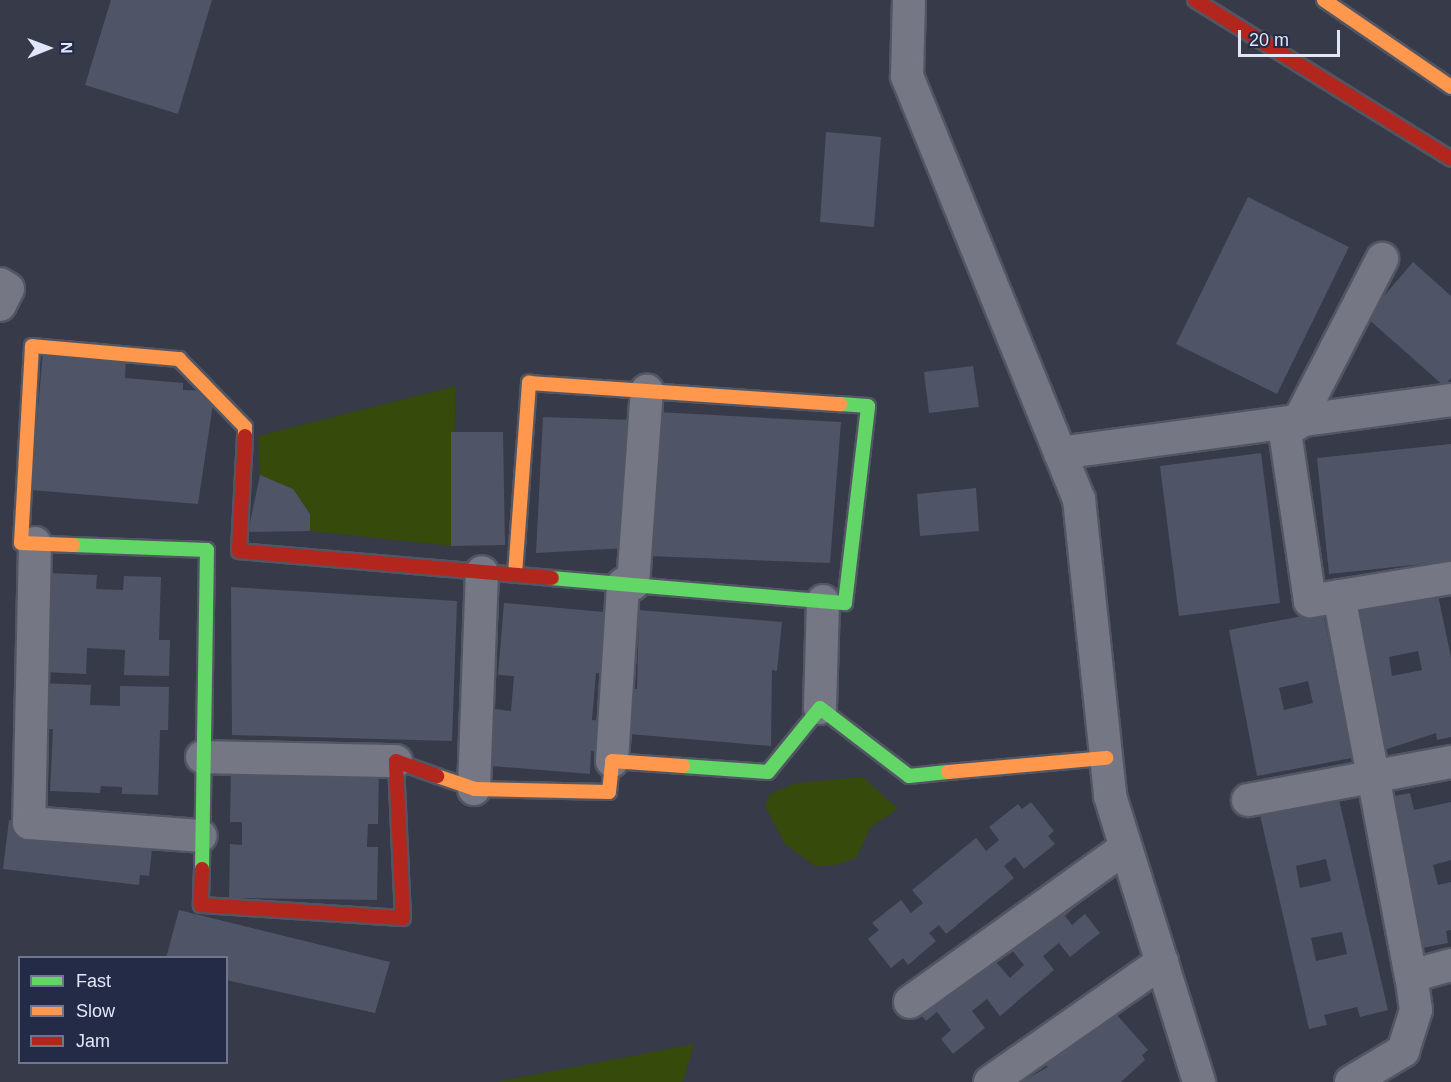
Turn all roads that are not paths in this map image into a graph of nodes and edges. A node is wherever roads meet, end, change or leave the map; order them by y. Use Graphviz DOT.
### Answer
graph roads {
  1 [pos="909,0"];
  2 [pos="1195,0"];
  3 [pos="1324,0"];
  4 [pos="1451,87"];
  5 [pos="1451,159"];
  6 [pos="1382,259"];
  7 [pos="0,284"];
  8 [pos="0,305"];
  9 [pos="647,391"];
  10 [pos="1451,400"];
  11 [pos="1291,424"];
  12 [pos="1060,453"];
  13 [pos="35,543"];
  14 [pos="207,550"];
  15 [pos="238,551"];
  16 [pos="482,572"];
  17 [pos="515,574"];
  18 [pos="1451,578"];
  19 [pos="628,584"];
  20 [pos="1339,596"];
  21 [pos="823,601"];
  22 [pos="820,708"];
  23 [pos="202,757"];
  24 [pos="1106,758"];
  25 [pos="612,760"];
  26 [pos="396,761"];
  27 [pos="1451,762"];
  28 [pos="1373,776"];
  29 [pos="474,789"];
  30 [pos="1248,800"];
  31 [pos="201,836"];
  32 [pos="1125,848"];
  33 [pos="1162,962"];
  34 [pos="1451,965"];
  35 [pos="1411,976"];
  36 [pos="910,1002"];
  37 [pos="1191,1078"];
  38 [pos="990,1082"];
  39 [pos="1351,1082"];
  1 -- 12 [label="street"];
  2 -- 5 [label="street"];
  3 -- 4 [label="street"];
  6 -- 11 [label="street"];
  7 -- 8 [label="street"];
  9 -- 17 [label="street"];
  9 -- 19 [label="street"];
  9 -- 21 [label="street"];
  10 -- 11 [label="street"];
  11 -- 12 [label="street"];
  11 -- 20 [label="street"];
  12 -- 24 [label="street"];
  13 -- 14 [label="street"];
  13 -- 15 [label="street"];
  13 -- 31 [label="street"];
  14 -- 15 [label="street"];
  14 -- 23 [label="street"];
  15 -- 16 [label="street"];
  16 -- 17 [label="street"];
  16 -- 29 [label="street"];
  17 -- 19 [label="street"];
  18 -- 20 [label="street"];
  19 -- 21 [label="street"];
  19 -- 25 [label="street"];
  20 -- 28 [label="street"];
  21 -- 22 [label="street"];
  22 -- 24 [label="street"];
  22 -- 25 [label="street"];
  23 -- 26 [label="street"];
  23 -- 31 [label="street"];
  24 -- 32 [label="street"];
  25 -- 29 [label="street"];
  26 -- 29 [label="street"];
  26 -- 31 [label="street"];
  27 -- 28 [label="street"];
  28 -- 30 [label="street"];
  28 -- 35 [label="street"];
  32 -- 33 [label="street"];
  32 -- 36 [label="street"];
  33 -- 37 [label="street"];
  33 -- 38 [label="street"];
  34 -- 35 [label="street"];
  35 -- 39 [label="street"];
}
